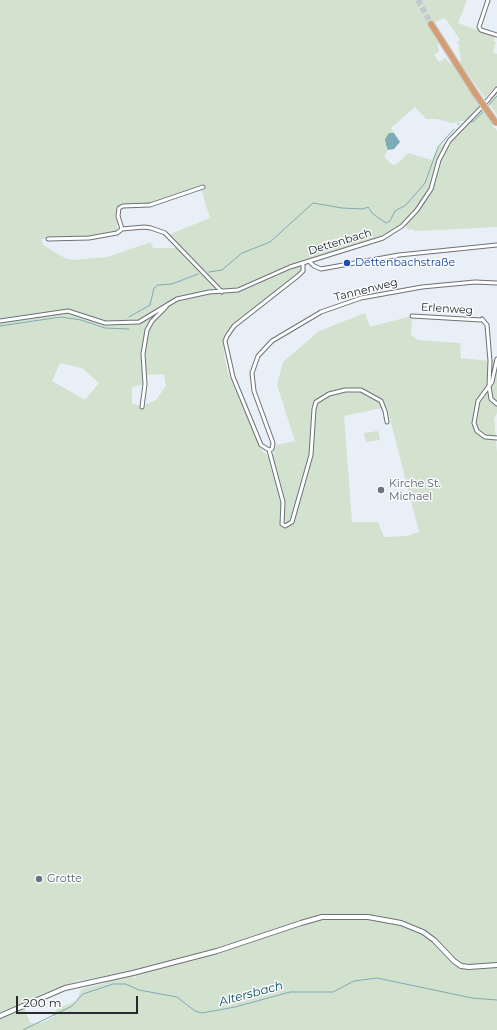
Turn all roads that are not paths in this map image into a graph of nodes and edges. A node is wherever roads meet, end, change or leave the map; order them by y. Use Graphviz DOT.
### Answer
graph roads {
  1 [pos="488,0"];
  2 [pos="431,24"];
  3 [pos="497,35"];
  4 [pos="497,89"];
  5 [pos="497,123"];
  6 [pos="203,187"];
  7 [pos="122,229"];
  8 [pos="48,239"];
  9 [pos="497,245"];
  10 [pos="310,261"];
  11 [pos="303,263"];
  12 [pos="497,283"];
  13 [pos="222,292"];
  14 [pos="168,304"];
  15 [pos="412,316"];
  16 [pos="0,321"];
  17 [pos="497,359"];
  18 [pos="489,386"];
  19 [pos="497,404"];
  20 [pos="142,407"];
  21 [pos="387,422"];
  22 [pos="497,438"];
  23 [pos="269,450"];
  24 [pos="497,964"];
  25 [pos="0,1016"];
  1 -- 3 [label="street"];
  2 -- 5 [label="highway, bridge"];
  4 -- 10 [label="street, Dettenbach"];
  6 -- 7 [label="street"];
  7 -- 8 [label="street"];
  7 -- 13 [label="street"];
  9 -- 10 [label="street"];
  10 -- 11 [label="street, Dettenbach"];
  11 -- 13 [label="street, Dettenbach"];
  11 -- 23 [label="street"];
  12 -- 23 [label="street, Tannenweg"];
  13 -- 14 [label="street, Dettenbach"];
  14 -- 16 [label="street, Dettenbach"];
  14 -- 20 [label="street, Dettenbach"];
  15 -- 18 [label="street, Erlenweg"];
  17 -- 18 [label="street"];
  18 -- 19 [label="street"];
  18 -- 22 [label="street"];
  21 -- 23 [label="street"];
  24 -- 25 [label="street"];
}
